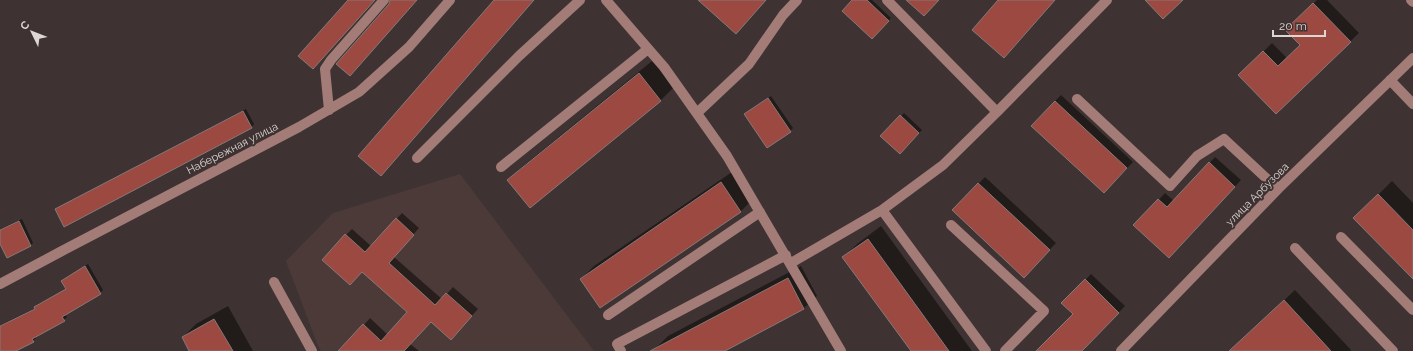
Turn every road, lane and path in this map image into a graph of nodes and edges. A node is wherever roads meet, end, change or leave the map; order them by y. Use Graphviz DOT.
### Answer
graph roads {
  1 [pos="384,0"];
  2 [pos="450,0"];
  3 [pos="580,0"];
  4 [pos="606,0"];
  5 [pos="797,0"];
  6 [pos="887,0"];
  7 [pos="1107,0"];
  8 [pos="648,48"];
  9 [pos="1413,58"];
  10 [pos="1390,80"];
  11 [pos="1077,99"];
  12 [pos="1413,104"];
  13 [pos="329,110"];
  14 [pos="996,112"];
  15 [pos="697,113"];
  16 [pos="417,158"];
  17 [pos="501,167"];
  18 [pos="1278,189"];
  19 [pos="882,210"];
  20 [pos="760,212"];
  21 [pos="951,225"];
  22 [pos="1342,237"];
  23 [pos="1295,248"];
  24 [pos="788,259"];
  25 [pos="274,282"];
  26 [pos="0,284"];
  27 [pos="1413,310"];
  28 [pos="608,315"];
  29 [pos="312,351"];
  30 [pos="621,351"];
  31 [pos="842,351"];
  32 [pos="986,351"];
  33 [pos="1005,351"];
  34 [pos="1121,351"];
  35 [pos="1393,351"];
  1 -- 13 [label="street"];
  2 -- 13 [label="street, Набережная улица"];
  3 -- 16 [label="street"];
  4 -- 8 [label="street"];
  5 -- 15 [label="street"];
  6 -- 14 [label="street"];
  7 -- 14 [label="street"];
  8 -- 15 [label="street"];
  8 -- 17 [label="street"];
  9 -- 10 [label="street, улица Арбузова"];
  10 -- 12 [label="street"];
  10 -- 18 [label="street, улица Арбузова"];
  11 -- 18 [label="street"];
  13 -- 26 [label="street, Набережная улица"];
  14 -- 19 [label="street"];
  15 -- 20 [label="street"];
  18 -- 34 [label="street, улица Арбузова"];
  19 -- 24 [label="street"];
  19 -- 32 [label="street"];
  20 -- 24 [label="street"];
  20 -- 28 [label="street"];
  21 -- 33 [label="street"];
  22 -- 27 [label="street"];
  23 -- 35 [label="street"];
  24 -- 30 [label="street"];
  24 -- 31 [label="street"];
  25 -- 29 [label="street"];
}
